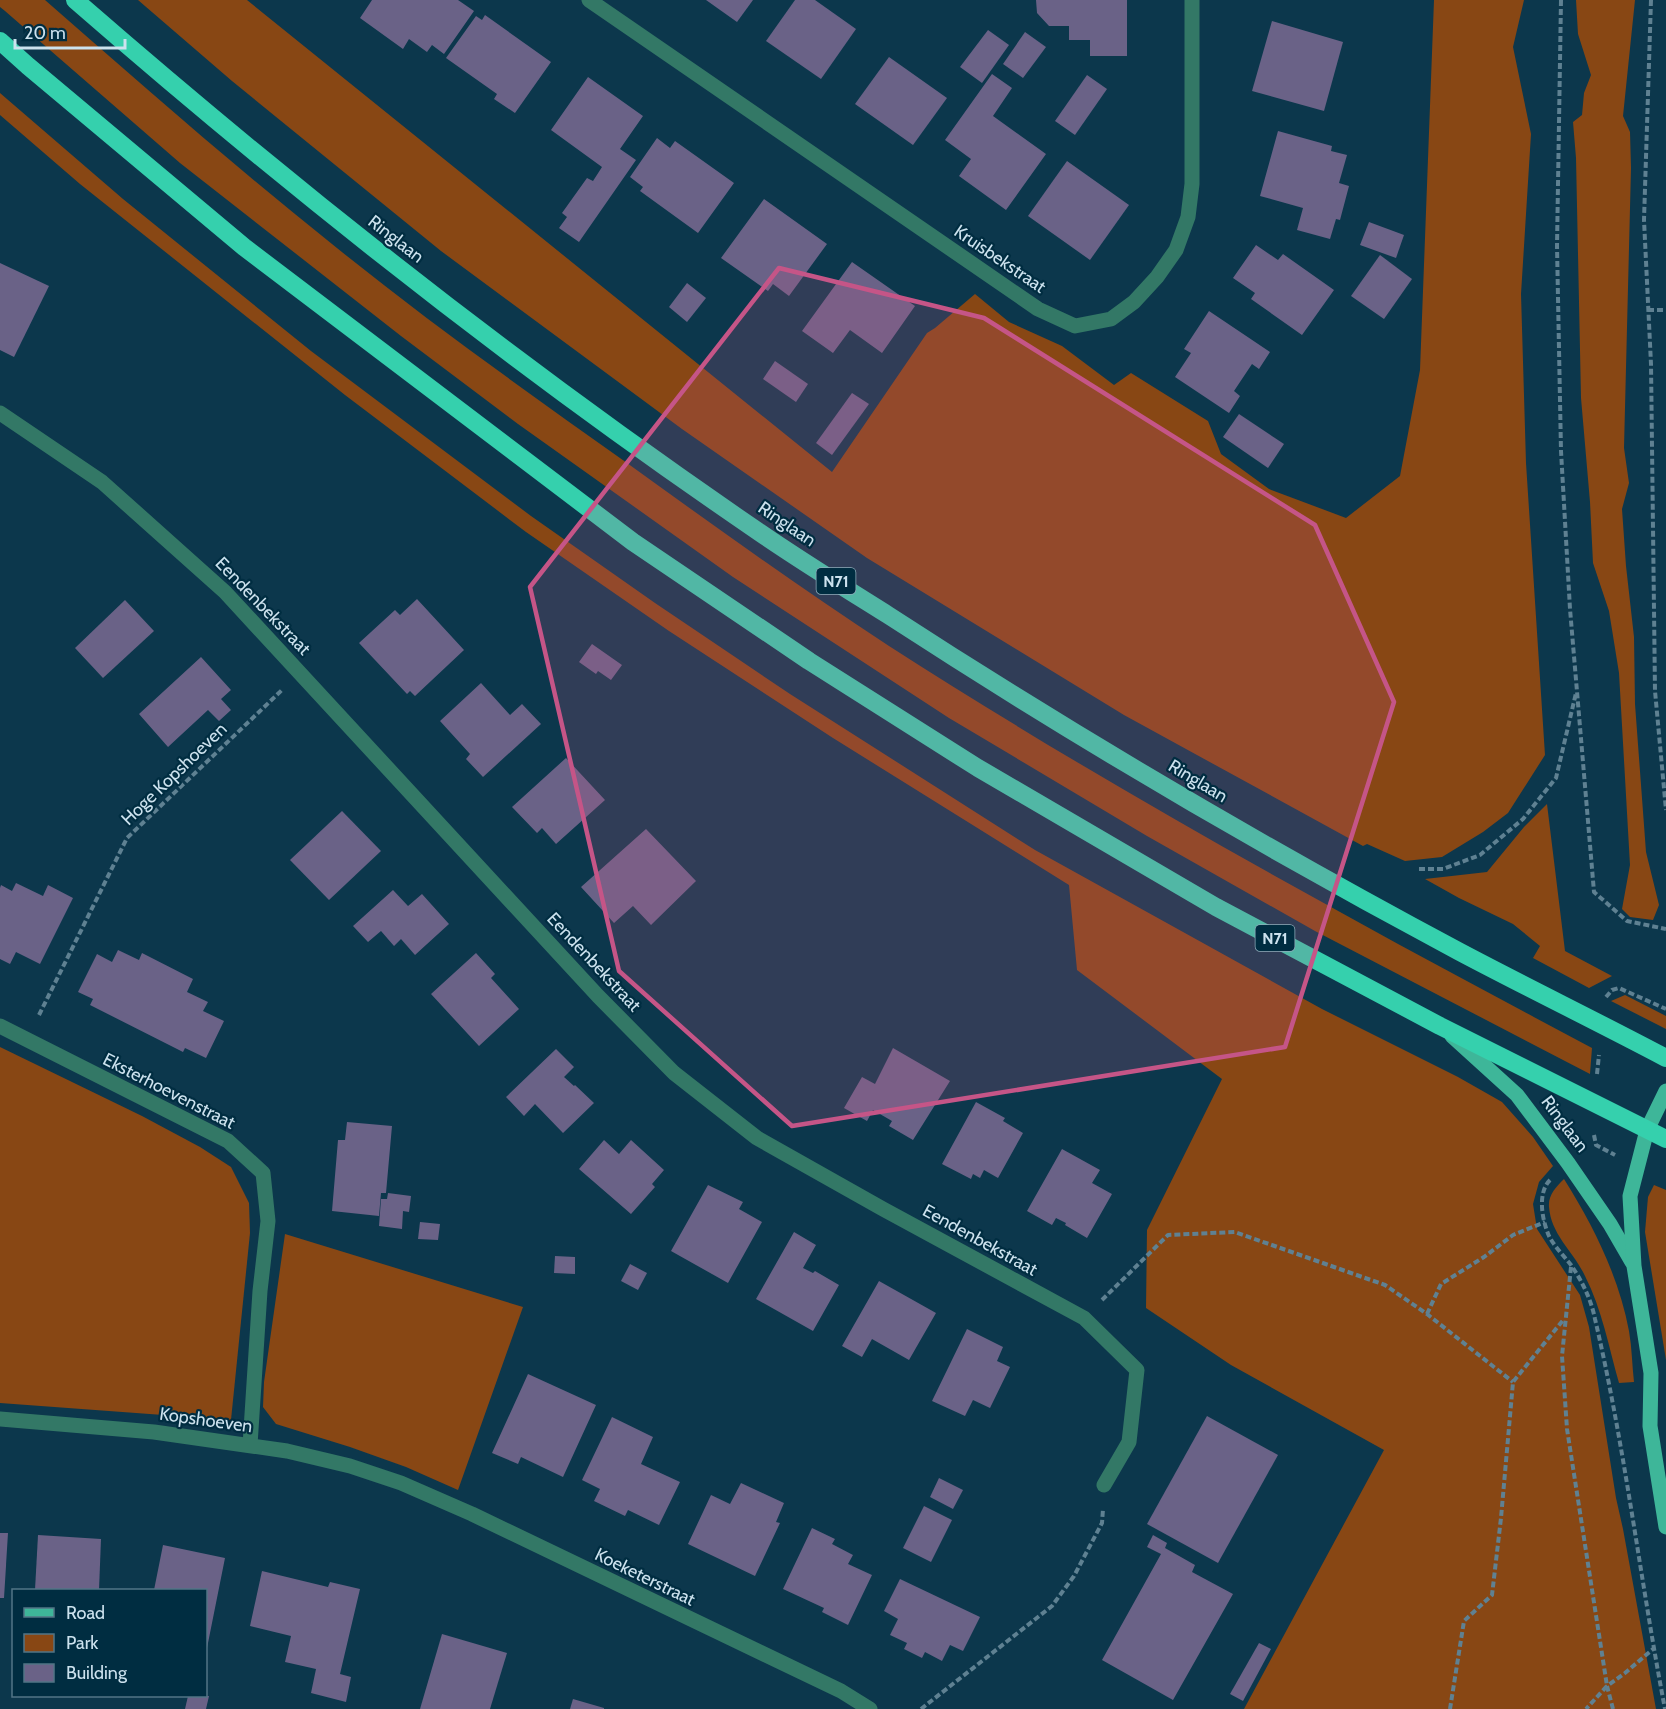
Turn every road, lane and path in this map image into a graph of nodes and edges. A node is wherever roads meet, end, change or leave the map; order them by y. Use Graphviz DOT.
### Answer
graph roads {
  1 [pos="75,0"];
  2 [pos="589,0"];
  3 [pos="1192,0"];
  4 [pos="1561,0"];
  5 [pos="1651,0"];
  6 [pos="0,40"];
  7 [pos="1648,310"];
  8 [pos="1666,310"];
  9 [pos="0,413"];
  10 [pos="300,673"];
  11 [pos="1576,689"];
  12 [pos="1666,810"];
  13 [pos="1419,869"];
  14 [pos="1666,928"];
  15 [pos="1666,1009"];
  16 [pos="1601,1024"];
  17 [pos="0,1026"];
  18 [pos="1440,1026"];
  19 [pos="27,1040"];
  20 [pos="1666,1058"];
  21 [pos="1666,1091"];
  22 [pos="1595,1104"];
  23 [pos="1647,1130"];
  24 [pos="1666,1139"];
  25 [pos="1596,1145"];
  26 [pos="1568,1162"];
  27 [pos="1638,1166"];
  28 [pos="1545,1222"];
  29 [pos="1571,1266"];
  30 [pos="1634,1266"];
  31 [pos="1427,1314"];
  32 [pos="1084,1318"];
  33 [pos="1566,1318"];
  34 [pos="1513,1382"];
  35 [pos="0,1419"];
  36 [pos="250,1445"];
  37 [pos="401,1483"];
  38 [pos="1104,1485"];
  39 [pos="1666,1527"];
  40 [pos="1654,1649"];
  41 [pos="1607,1686"];
  42 [pos="870,1709"];
  43 [pos="921,1709"];
  44 [pos="1450,1709"];
  45 [pos="1586,1709"];
  46 [pos="1613,1709"];
  47 [pos="1665,1709"];
  1 -- 16 [label="highway, Ringlaan / N71"];
  2 -- 3 [label="street, Kruisbekstraat"];
  4 -- 11 [label="path"];
  5 -- 7 [label="path"];
  6 -- 18 [label="highway, Ringlaan / N71"];
  7 -- 8 [label="path"];
  7 -- 12 [label="path"];
  9 -- 10 [label="street, Eendenbekstraat"];
  10 -- 19 [label="path, Hoge Kopshoeven"];
  10 -- 32 [label="street, Eendenbekstraat"];
  11 -- 13 [label="path"];
  11 -- 14 [label="path"];
  15 -- 16 [label="path"];
  16 -- 20 [label="highway, Ringlaan / N71"];
  16 -- 22 [label="path"];
  17 -- 19 [label="street, Eksterhoevenstraat"];
  18 -- 22 [label="highway, Ringlaan / N71"];
  18 -- 26 [label="main road, Ringlaan"];
  19 -- 36 [label="street, Eksterhoevenstraat"];
  21 -- 23 [label="main road, Ringlaan"];
  22 -- 23 [label="highway, Ringlaan / N71"];
  22 -- 25 [label="path"];
  23 -- 24 [label="highway, Ringlaan / N71"];
  23 -- 27 [label="main road, Ringlaan"];
  25 -- 26 [label="path"];
  25 -- 27 [label="path"];
  26 -- 28 [label="path"];
  26 -- 30 [label="main road, Ringlaan"];
  27 -- 30 [label="main road, Ringlaan"];
  28 -- 29 [label="path"];
  28 -- 31 [label="path"];
  29 -- 33 [label="path"];
  29 -- 40 [label="path"];
  30 -- 39 [label="main road, Ringlaan"];
  31 -- 32 [label="path"];
  31 -- 34 [label="path"];
  32 -- 38 [label="street, Eendenbekstraat"];
  33 -- 34 [label="path"];
  33 -- 41 [label="path"];
  34 -- 44 [label="path"];
  35 -- 36 [label="street, Kopshoeven"];
  36 -- 37 [label="street, Kopshoeven"];
  37 -- 42 [label="street, Koeketerstraat"];
  38 -- 43 [label="path"];
  40 -- 41 [label="path"];
  40 -- 47 [label="path"];
  41 -- 45 [label="path"];
  41 -- 46 [label="path"];
}
